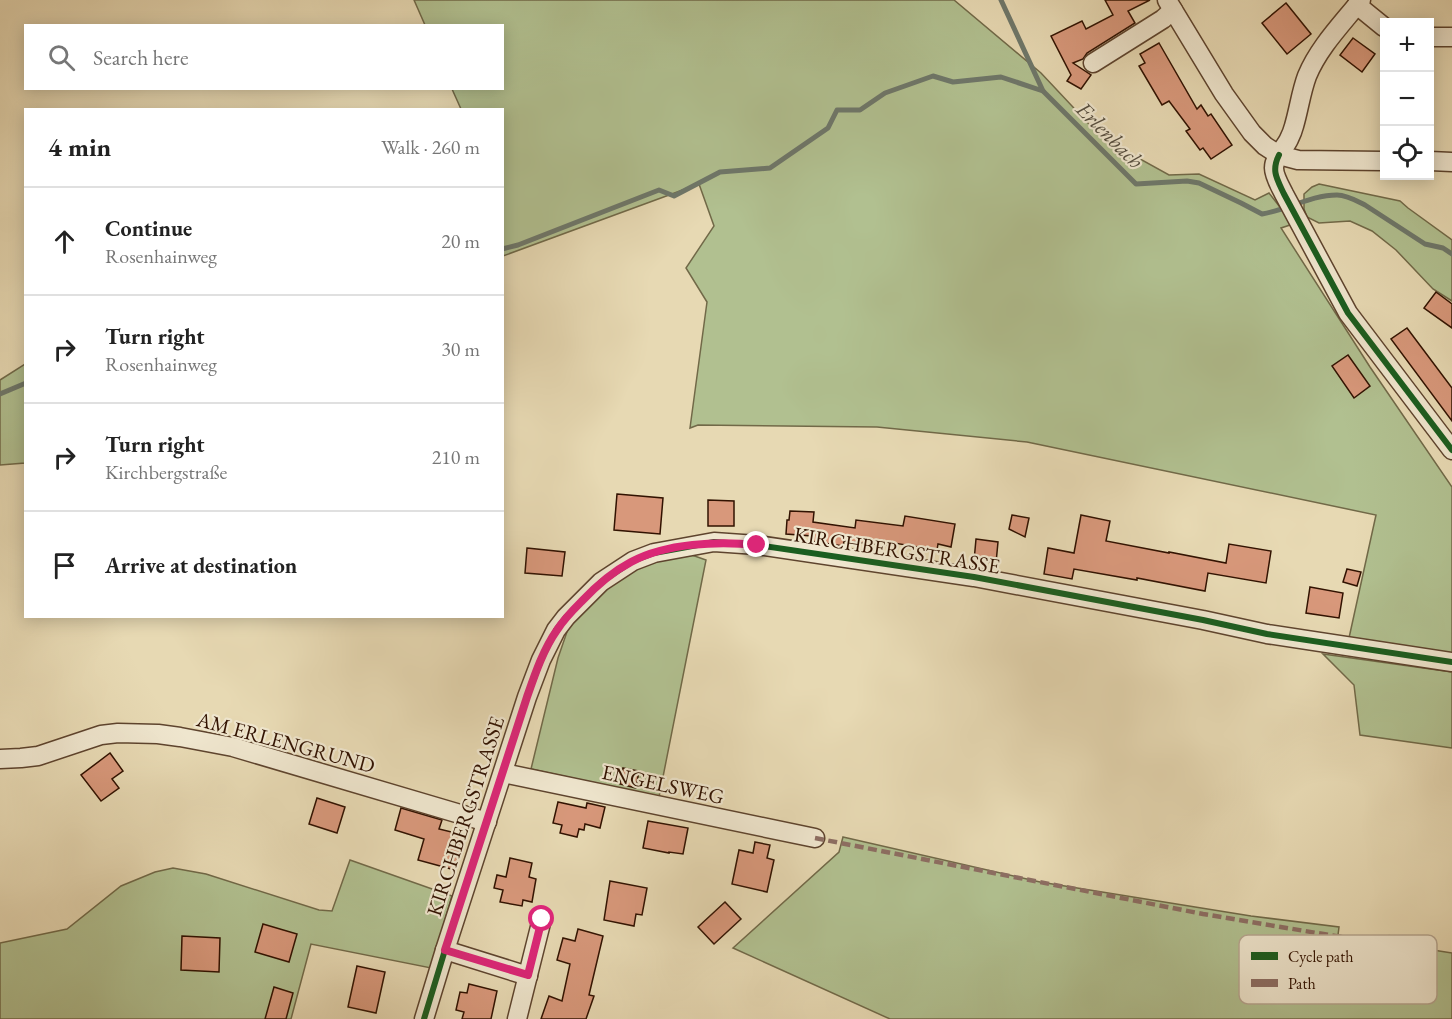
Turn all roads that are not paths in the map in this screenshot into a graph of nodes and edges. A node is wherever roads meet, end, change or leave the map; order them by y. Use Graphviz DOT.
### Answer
graph roads {
  1 [pos="1359,3"];
  2 [pos="1170,5"];
  3 [pos="1380,23"];
  4 [pos="1434,37"];
  5 [pos="1452,37"];
  6 [pos="1093,63"];
  7 [pos="1279,155"];
  8 [pos="1380,161"];
  9 [pos="1434,161"];
  10 [pos="1452,162"];
  11 [pos="1452,450"];
  12 [pos="1452,662"];
  13 [pos="0,759"];
  14 [pos="503,773"];
  15 [pos="487,822"];
  16 [pos="815,838"];
  17 [pos="542,919"];
  18 [pos="445,950"];
  19 [pos="528,975"];
  20 [pos="424,1019"];
  21 [pos="517,1019"];
  1 -- 3 [label="street"];
  1 -- 7 [label="street"];
  2 -- 6 [label="street"];
  2 -- 7 [label="street"];
  4 -- 5 [label="street"];
  7 -- 8 [label="street"];
  7 -- 11 [label="street"];
  9 -- 10 [label="street"];
  12 -- 14 [label="street, KIRCHBERGSTRASSE"];
  13 -- 15 [label="street, AM ERLENGRUND"];
  14 -- 15 [label="street, KIRCHBERGSTRASSE"];
  14 -- 16 [label="street, ENGELSWEG"];
  15 -- 18 [label="street, KIRCHBERGSTRASSE"];
  17 -- 19 [label="street"];
  18 -- 19 [label="street"];
  18 -- 20 [label="street, KIRCHBERGSTRASSE"];
  19 -- 21 [label="street"];
}
